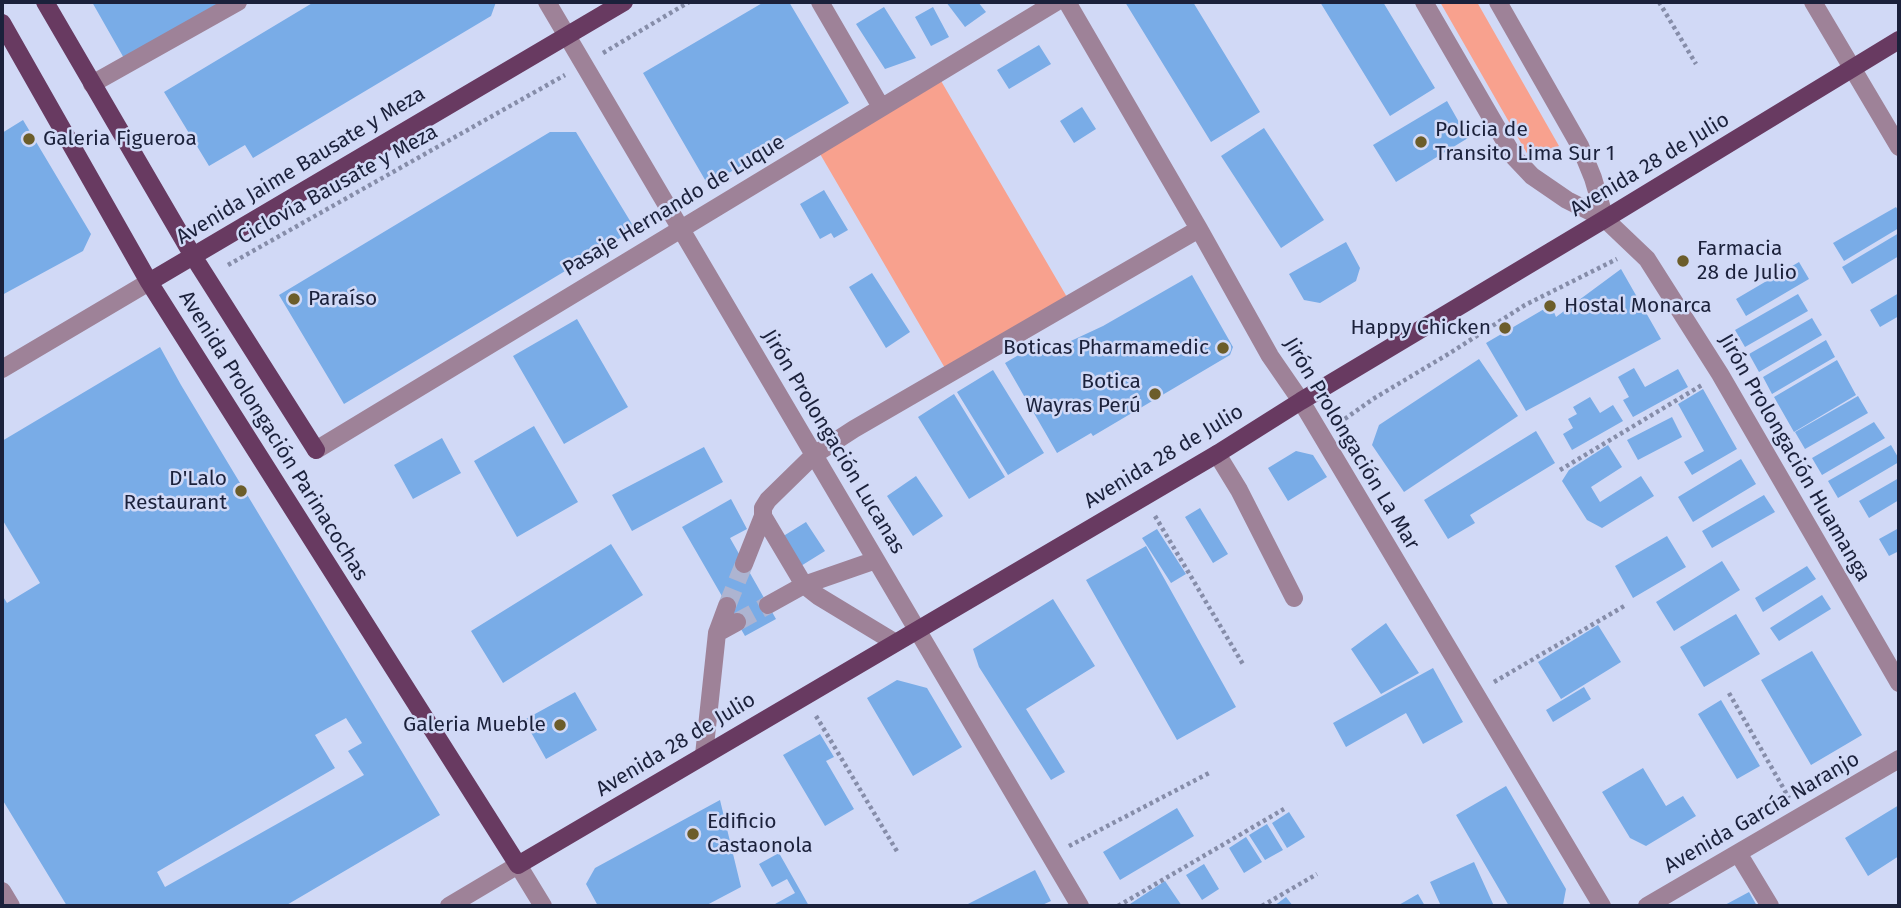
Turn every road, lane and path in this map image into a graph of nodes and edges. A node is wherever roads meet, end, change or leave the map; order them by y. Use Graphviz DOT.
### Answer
graph roads {
  1 [pos="45,2"];
  2 [pos="238,2"];
  3 [pos="547,2"];
  4 [pos="624,2"];
  5 [pos="689,2"];
  6 [pos="820,2"];
  7 [pos="1056,2"];
  8 [pos="1067,2"];
  9 [pos="1424,2"];
  10 [pos="1498,2"];
  11 [pos="1659,2"];
  12 [pos="1813,2"];
  13 [pos="2,23"];
  14 [pos="567,35"];
  15 [pos="1899,40"];
  16 [pos="1696,64"];
  17 [pos="584,65"];
  18 [pos="1852,70"];
  19 [pos="92,84"];
  20 [pos="881,107"];
  21 [pos="1899,146"];
  22 [pos="1605,219"];
  23 [pos="681,229"];
  24 [pos="1199,229"];
  25 [pos="193,256"];
  26 [pos="1647,259"];
  27 [pos="207,278"];
  28 [pos="149,282"];
  29 [pos="2,369"];
  30 [pos="1720,374"];
  31 [pos="1301,401"];
  32 [pos="1321,436"];
  33 [pos="316,450"];
  34 [pos="1217,454"];
  35 [pos="814,455"];
  36 [pos="1560,470"];
  37 [pos="1143,497"];
  38 [pos="763,516"];
  39 [pos="876,560"];
  40 [pos="744,564"];
  41 [pos="804,584"];
  42 [pos="1294,598"];
  43 [pos="768,605"];
  44 [pos="1626,605"];
  45 [pos="727,606"];
  46 [pos="737,622"];
  47 [pos="917,629"];
  48 [pos="717,634"];
  49 [pos="894,642"];
  50 [pos="1244,666"];
  51 [pos="1899,683"];
  52 [pos="1475,693"];
  53 [pos="1729,693"];
  54 [pos="804,696"];
  55 [pos="704,755"];
  56 [pos="1899,759"];
  57 [pos="1211,772"];
  58 [pos="1284,809"];
  59 [pos="1800,817"];
  60 [pos="898,853"];
  61 [pos="1738,853"];
  62 [pos="1051,856"];
  63 [pos="517,865"];
  64 [pos="1317,874"];
  65 [pos="2,891"];
  66 [pos="10,906"];
  67 [pos="449,906"];
  68 [pos="543,906"];
  69 [pos="1080,906"];
  70 [pos="1118,906"];
  71 [pos="1262,906"];
  72 [pos="1602,906"];
  73 [pos="1647,906"];
  74 [pos="1770,906"];
  1 -- 19 [label="main road, Avenida Prolongación Parinacochas"];
  2 -- 19 [label="street"];
  3 -- 14 [label="street, Jirón Prolongación Lucanas"];
  4 -- 14 [label="main road, Avenida Jaime Bausate y Meza"];
  5 -- 17 [label="path, Ciclovía Bausate y Meza"];
  6 -- 20 [label="street"];
  7 -- 20 [label="street, Pasaje Hernando de Luque"];
  8 -- 24 [label="street, Jirón Prolongación La Mar"];
  9 -- 22 [label="street"];
  10 -- 22 [label="street"];
  11 -- 16 [label="path"];
  12 -- 18 [label="street"];
  13 -- 28 [label="main road, Avenida Prolongación Parinacochas"];
  14 -- 17 [label="street, Jirón Prolongación Lucanas"];
  14 -- 25 [label="main road, Avenida Jaime Bausate y Meza"];
  15 -- 18 [label="main road, Avenida 28 de Julio"];
  17 -- 23 [label="street, Jirón Prolongación Lucanas"];
  17 -- 27 [label="path, Ciclovía Bausate y Meza"];
  18 -- 21 [label="street"];
  18 -- 22 [label="main road, Avenida 28 de Julio"];
  19 -- 25 [label="main road, Avenida Prolongación Parinacochas"];
  20 -- 23 [label="street, Pasaje Hernando de Luque"];
  22 -- 26 [label="street, Jirón Prolongación Huamanga"];
  22 -- 31 [label="main road, Avenida 28 de Julio"];
  23 -- 33 [label="street, Pasaje Hernando de Luque"];
  23 -- 35 [label="street, Jirón Prolongación Lucanas"];
  24 -- 31 [label="street, Jirón Prolongación La Mar"];
  24 -- 35 [label="street"];
  25 -- 27 [label="main road, Avenida Prolongación Parinacochas"];
  25 -- 28 [label="main road, Avenida Jaime Bausate y Meza"];
  26 -- 30 [label="street, Jirón Prolongación Huamanga"];
  26 -- 32 [label="path"];
  27 -- 33 [label="main road, Avenida Prolongación Parinacochas"];
  28 -- 29 [label="street, Avenida Jaime Bausate y Meza"];
  28 -- 63 [label="main road, Avenida Prolongación Parinacochas"];
  30 -- 36 [label="path"];
  30 -- 51 [label="street, Jirón Prolongación Huamanga"];
  31 -- 32 [label="street, Jirón Prolongación La Mar"];
  31 -- 34 [label="main road, Avenida 28 de Julio"];
  32 -- 52 [label="street, Jirón Prolongación La Mar"];
  34 -- 37 [label="main road, Avenida 28 de Julio"];
  34 -- 42 [label="street"];
  35 -- 38 [label="street"];
  35 -- 39 [label="street, Jirón Prolongación Lucanas"];
  37 -- 47 [label="main road, Avenida 28 de Julio"];
  37 -- 50 [label="path"];
  38 -- 40 [label="street"];
  38 -- 41 [label="street"];
  39 -- 41 [label="street"];
  39 -- 47 [label="street, Jirón Prolongación Lucanas"];
  41 -- 43 [label="street"];
  41 -- 49 [label="street"];
  44 -- 52 [label="path"];
  45 -- 48 [label="street"];
  46 -- 48 [label="street"];
  47 -- 49 [label="main road, Avenida 28 de Julio"];
  47 -- 62 [label="street, Jirón Prolongación Lucanas"];
  48 -- 55 [label="street"];
  49 -- 54 [label="main road, Avenida 28 de Julio"];
  52 -- 72 [label="street, Jirón Prolongación La Mar"];
  53 -- 59 [label="path"];
  54 -- 55 [label="main road, Avenida 28 de Julio"];
  54 -- 60 [label="path"];
  55 -- 63 [label="main road, Avenida 28 de Julio"];
  56 -- 59 [label="street, Avenida García Naranjo"];
  57 -- 62 [label="path"];
  58 -- 70 [label="path"];
  59 -- 61 [label="street, Avenida García Naranjo"];
  61 -- 73 [label="street, Avenida García Naranjo"];
  61 -- 74 [label="street"];
  62 -- 69 [label="street, Jirón Prolongación Lucanas"];
  63 -- 67 [label="street, Avenida 28 de Julio"];
  63 -- 68 [label="street"];
  64 -- 71 [label="path"];
  65 -- 66 [label="street"];
}
